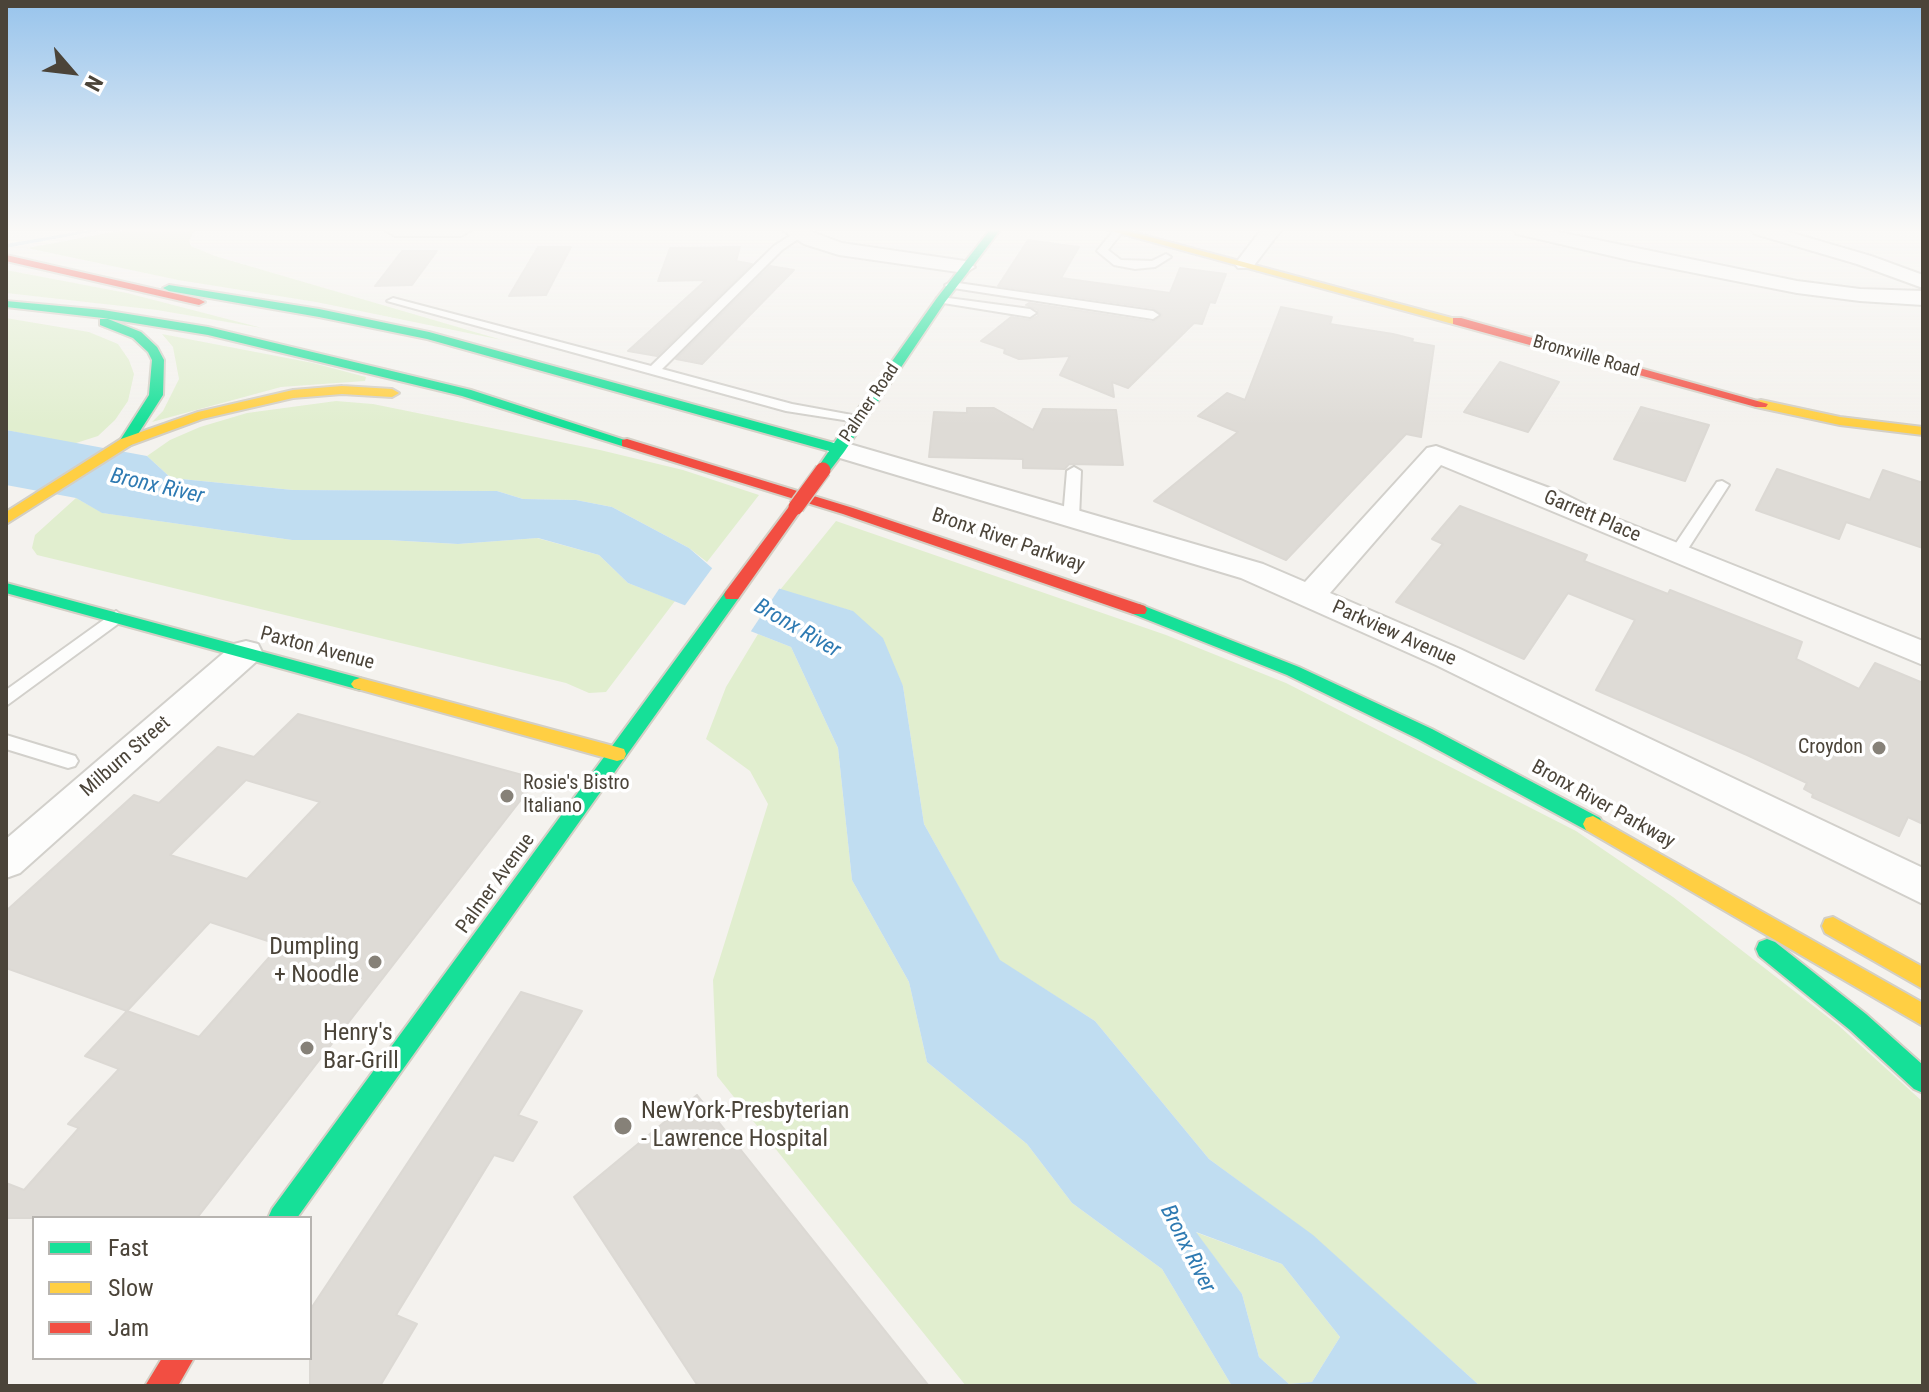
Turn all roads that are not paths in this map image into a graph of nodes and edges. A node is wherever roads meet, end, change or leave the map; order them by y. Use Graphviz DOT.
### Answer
graph roads {
  1 [pos="166,295"];
  2 [pos="214,295"];
  3 [pos="730,295"];
  4 [pos="945,295"];
  5 [pos="954,295"];
  6 [pos="964,295"];
  7 [pos="1358,295"];
  8 [pos="1860,295"];
  9 [pos="1923,298"];
  10 [pos="393,301"];
  11 [pos="6,304"];
  12 [pos="64,309"];
  13 [pos="1030,313"];
  14 [pos="506,314"];
  15 [pos="1153,315"];
  16 [pos="497,330"];
  17 [pos="314,331"];
  18 [pos="652,372"];
  19 [pos="858,420"];
  20 [pos="587,429"];
  21 [pos="1923,431"];
  22 [pos="126,442"];
  23 [pos="831,460"];
  24 [pos="1074,471"];
  25 [pos="797,475"];
  26 [pos="1722,485"];
  27 [pos="838,487"];
  28 [pos="1071,518"];
  29 [pos="6,519"];
  30 [pos="1678,552"];
  31 [pos="746,576"];
  32 [pos="6,588"];
  33 [pos="1310,596"];
  34 [pos="116,617"];
  35 [pos="246,652"];
  36 [pos="1923,654"];
  37 [pos="6,699"];
  38 [pos="6,742"];
  39 [pos="617,754"];
  40 [pos="68,761"];
  41 [pos="1646,853"];
  42 [pos="6,862"];
  43 [pos="1923,887"];
  44 [pos="1813,915"];
  45 [pos="1923,979"];
  46 [pos="1923,1015"];
  47 [pos="1923,1081"];
  48 [pos="282,1216"];
  49 [pos="179,1360"];
  50 [pos="160,1386"];
  1 -- 17 [label="main road"];
  2 -- 23 [label="main road"];
  3 -- 18 [label="lane"];
  4 -- 19 [label="main road, Palmer Road"];
  5 -- 13 [label="lane"];
  6 -- 15 [label="lane"];
  7 -- 21 [label="main road, Bronxville Road"];
  8 -- 9 [label="street"];
  10 -- 16 [label="lane"];
  11 -- 12 [label="main road, Bronx River Parkway"];
  12 -- 20 [label="main road, Bronx River Parkway"];
  12 -- 22 [label="main road"];
  14 -- 16 [label="lane"];
  16 -- 18 [label="lane"];
  18 -- 19 [label="lane"];
  19 -- 23 [label="main road, Palmer Road"];
  20 -- 22 [label="main road"];
  20 -- 41 [label="main road, Bronx River Parkway"];
  22 -- 29 [label="main road"];
  23 -- 28 [label="street, Parkview Avenue"];
  23 -- 31 [label="main road, Palmer Road, bridge"];
  24 -- 28 [label="lane"];
  25 -- 27 [label="main road"];
  26 -- 30 [label="lane"];
  28 -- 33 [label="street, Parkview Avenue"];
  30 -- 33 [label="street, Garrett Place"];
  30 -- 36 [label="street, Garrett Place"];
  31 -- 39 [label="main road, Palmer Avenue"];
  32 -- 34 [label="main road, Paxton Avenue"];
  33 -- 43 [label="street, Parkview Avenue"];
  34 -- 35 [label="main road, Paxton Avenue"];
  34 -- 37 [label="lane"];
  35 -- 39 [label="main road, Paxton Avenue"];
  35 -- 42 [label="street, Milburn Street"];
  38 -- 40 [label="lane"];
  39 -- 48 [label="main road, Palmer Avenue"];
  41 -- 46 [label="main road, Bronx River Parkway"];
  41 -- 47 [label="main road"];
  44 -- 45 [label="main road"];
  49 -- 50 [label="main road"];
}
